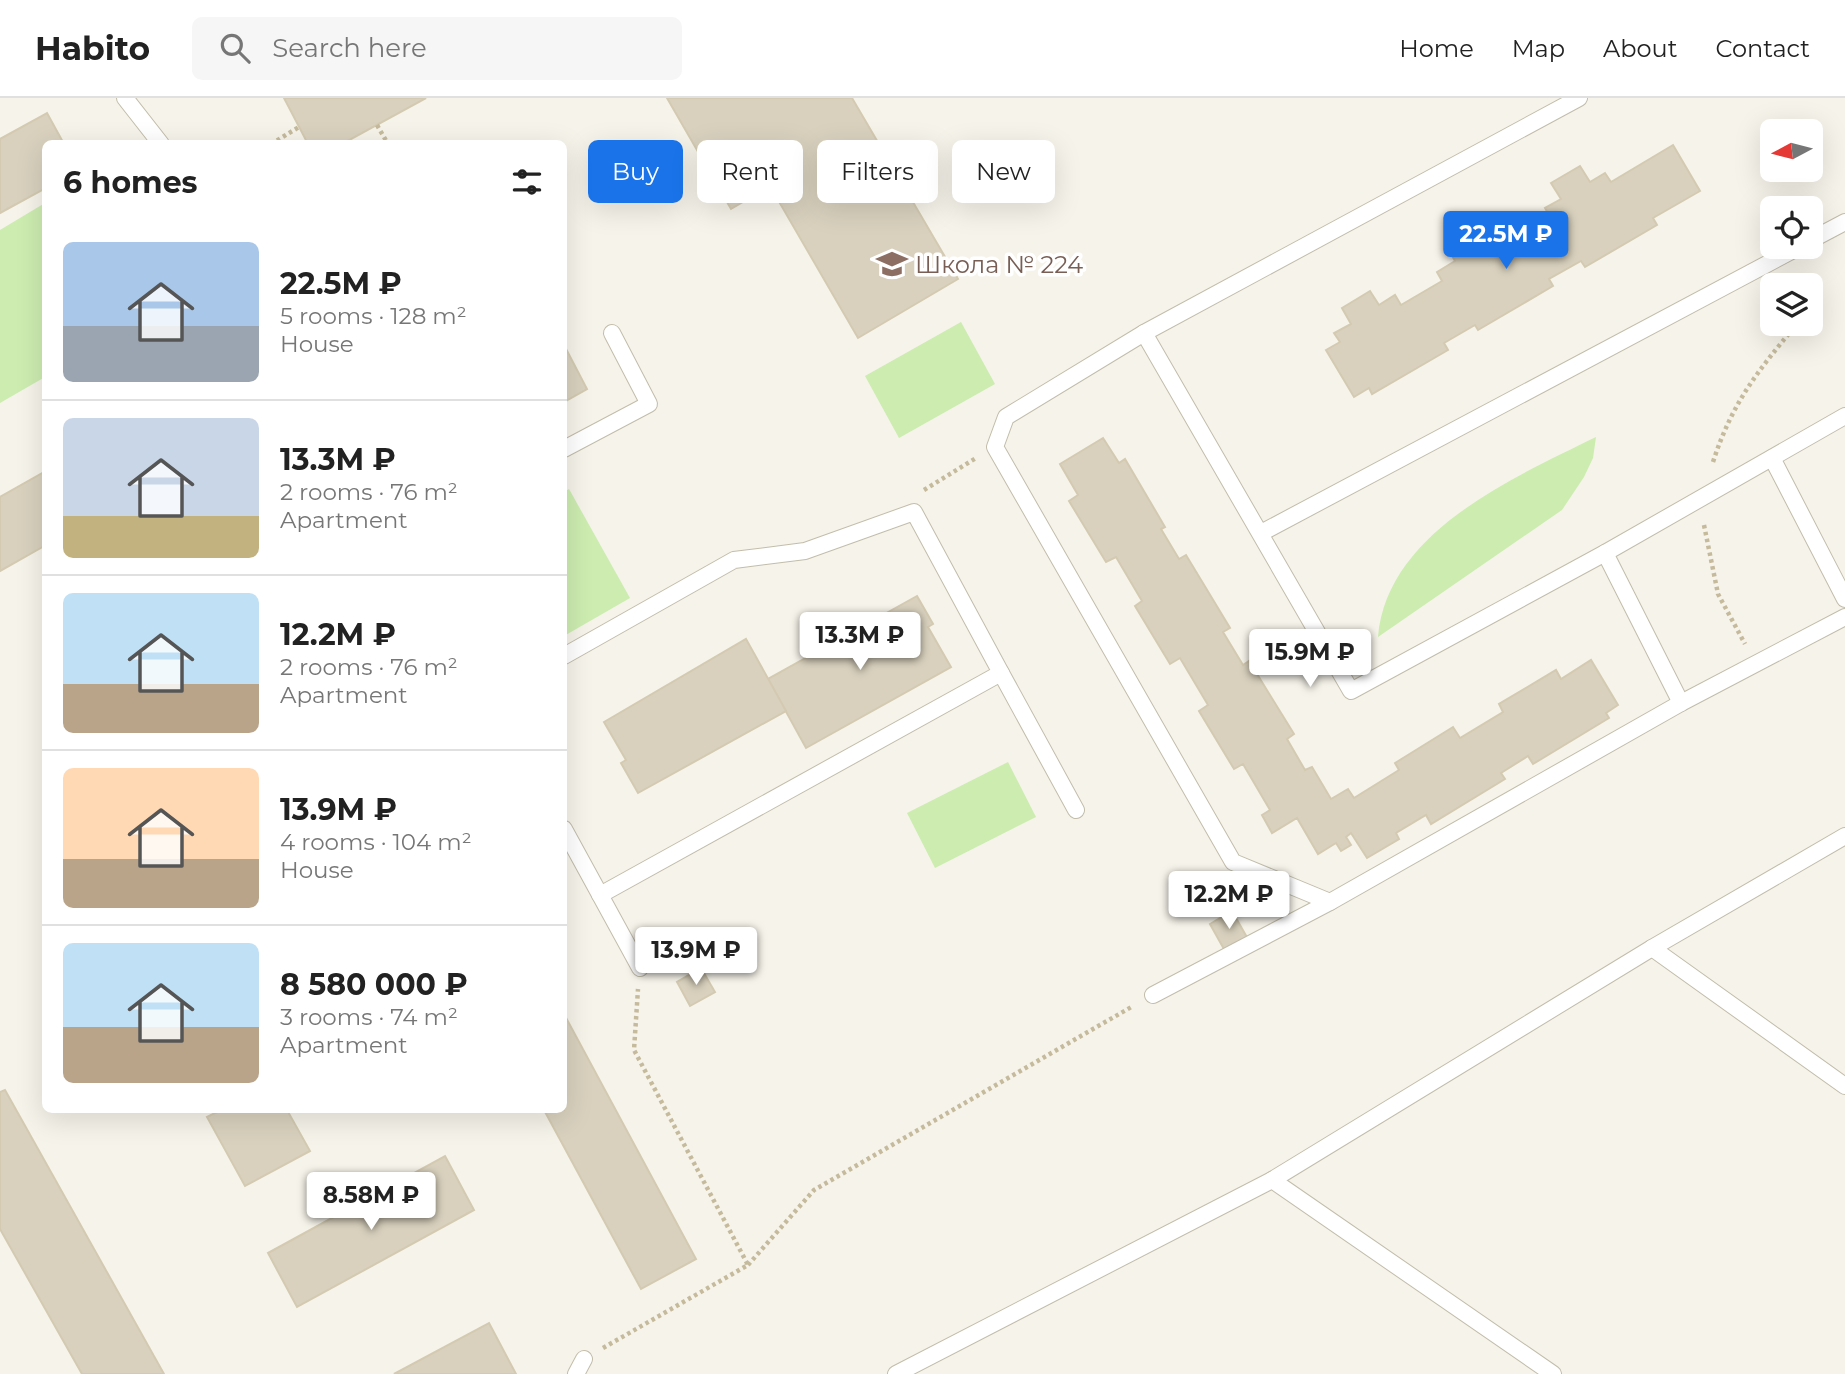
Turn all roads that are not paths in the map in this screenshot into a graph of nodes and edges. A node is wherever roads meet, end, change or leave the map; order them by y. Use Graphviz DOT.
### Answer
graph roads {
  1 [pos="125,98"];
  2 [pos="1579,98"];
  3 [pos="158,140"];
  4 [pos="1845,222"];
  5 [pos="1823,234"];
  6 [pos="1776,259"];
  7 [pos="611,333"];
  8 [pos="1144,333"];
  9 [pos="1845,416"];
  10 [pos="567,447"];
  11 [pos="1772,457"];
  12 [pos="1261,533"];
  13 [pos="1605,553"];
  14 [pos="1845,599"];
  15 [pos="1845,617"];
  16 [pos="567,654"];
  17 [pos="1002,673"];
  18 [pos="1681,703"];
  19 [pos="1076,810"];
  20 [pos="567,834"];
  21 [pos="1845,836"];
  22 [pos="600,895"];
  23 [pos="1330,902"];
  24 [pos="1652,948"];
  25 [pos="640,968"];
  26 [pos="1153,995"];
  27 [pos="1845,1087"];
  28 [pos="1272,1180"];
  29 [pos="896,1374"];
  30 [pos="1553,1374"];
  1 -- 3 [label="lane"];
  2 -- 8 [label="lane"];
  4 -- 5 [label="lane"];
  6 -- 12 [label="lane"];
  7 -- 10 [label="lane"];
  8 -- 12 [label="lane"];
  8 -- 23 [label="lane"];
  9 -- 11 [label="lane"];
  11 -- 13 [label="lane"];
  11 -- 14 [label="lane"];
  12 -- 13 [label="lane"];
  13 -- 18 [label="lane"];
  15 -- 18 [label="lane"];
  16 -- 17 [label="lane"];
  17 -- 19 [label="lane"];
  17 -- 22 [label="lane"];
  18 -- 23 [label="lane"];
  20 -- 22 [label="lane"];
  21 -- 24 [label="lane"];
  22 -- 25 [label="lane"];
  23 -- 26 [label="lane"];
  24 -- 27 [label="lane"];
  24 -- 28 [label="lane"];
  28 -- 29 [label="lane"];
  28 -- 30 [label="lane"];
}
